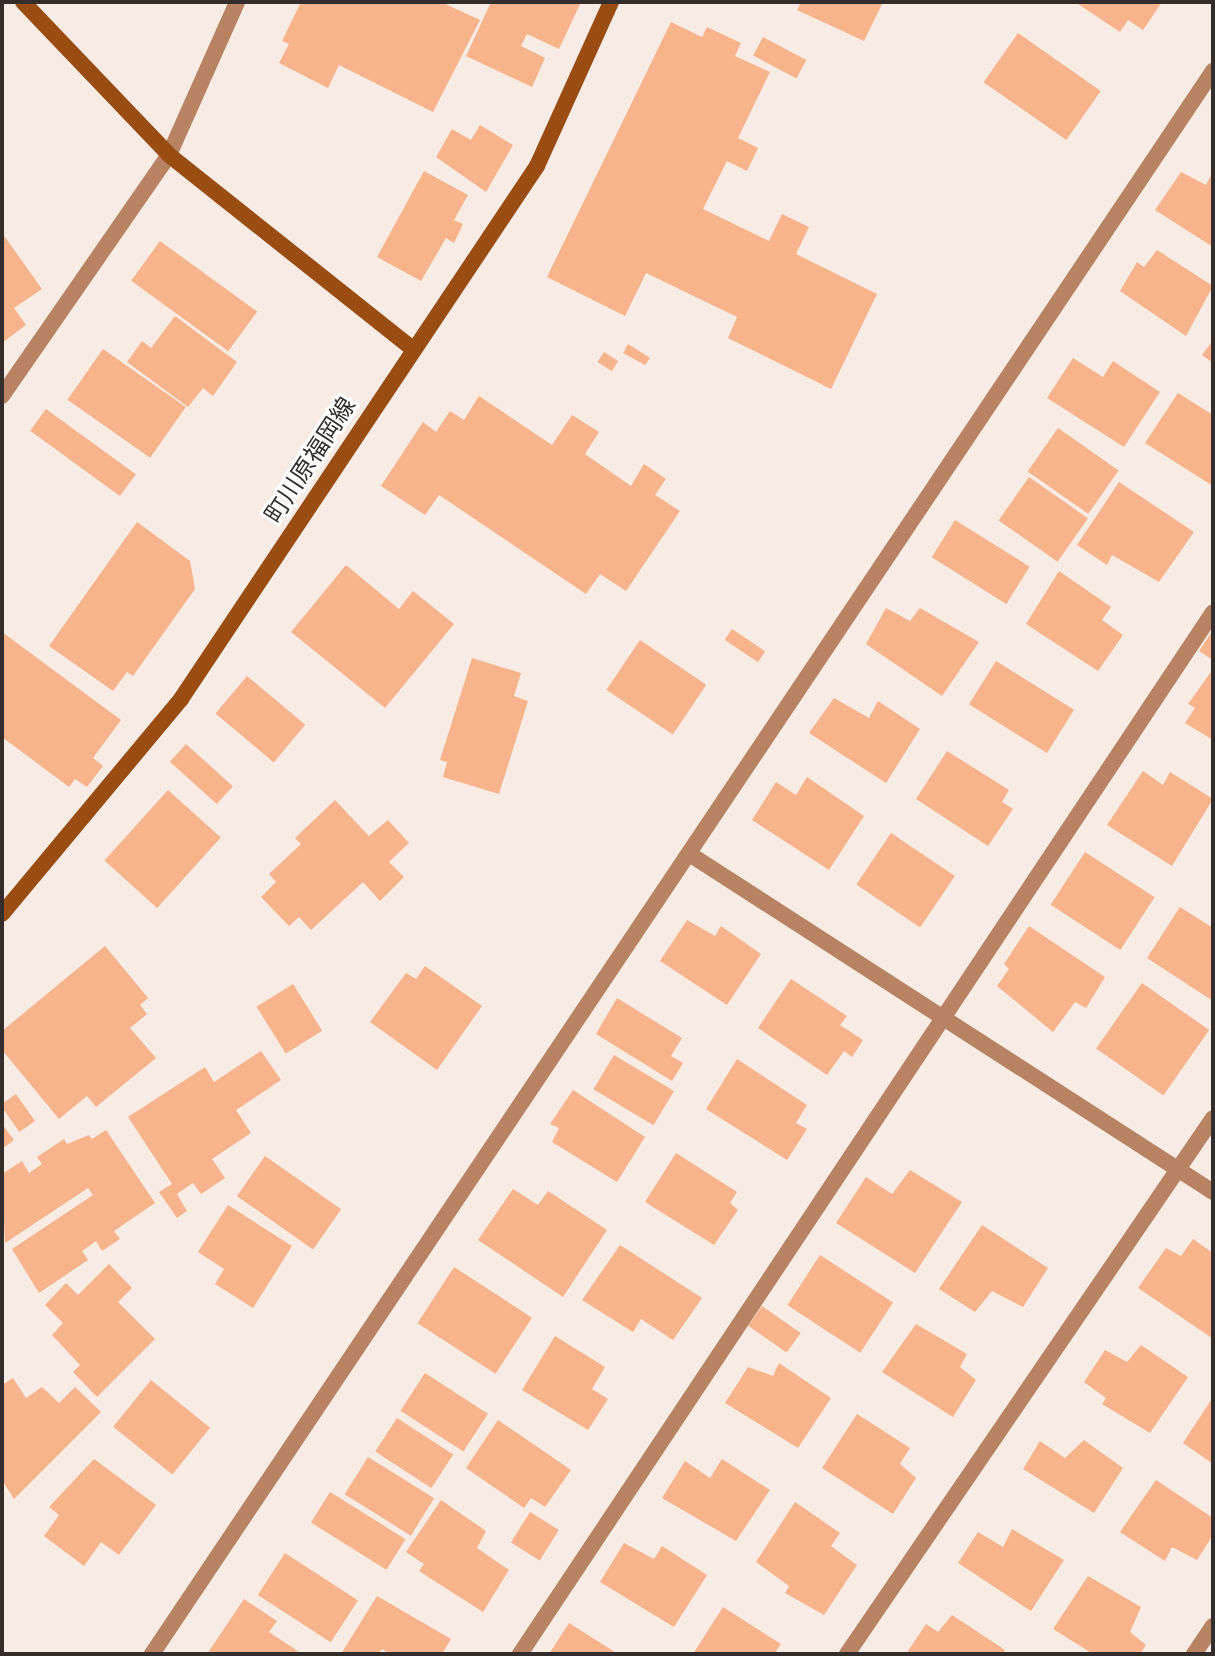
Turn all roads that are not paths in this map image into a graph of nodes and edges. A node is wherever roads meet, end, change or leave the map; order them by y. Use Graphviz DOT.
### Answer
graph roads {
  1 [pos="23,2"];
  2 [pos="237,2"];
  3 [pos="611,2"];
  4 [pos="1213,71"];
  5 [pos="169,155"];
  6 [pos="413,349"];
  7 [pos="2,396"];
  8 [pos="1213,612"];
  9 [pos="691,855"];
  10 [pos="2,914"];
  11 [pos="942,1018"];
  12 [pos="1213,1118"];
  13 [pos="1178,1169"];
  14 [pos="1213,1192"];
  15 [pos="1213,1626"];
  16 [pos="152,1654"];
  17 [pos="520,1654"];
  18 [pos="847,1654"];
  19 [pos="1194,1654"];
  1 -- 5 [label="main road"];
  2 -- 5 [label="street"];
  3 -- 6 [label="main road, 町川原福岡線"];
  4 -- 9 [label="street"];
  5 -- 6 [label="main road"];
  5 -- 7 [label="street"];
  6 -- 10 [label="main road, 町川原福岡線"];
  8 -- 11 [label="street"];
  9 -- 11 [label="street"];
  9 -- 16 [label="street"];
  11 -- 13 [label="street"];
  11 -- 17 [label="street"];
  12 -- 13 [label="street"];
  13 -- 14 [label="street"];
  13 -- 18 [label="street"];
  15 -- 19 [label="street"];
}
